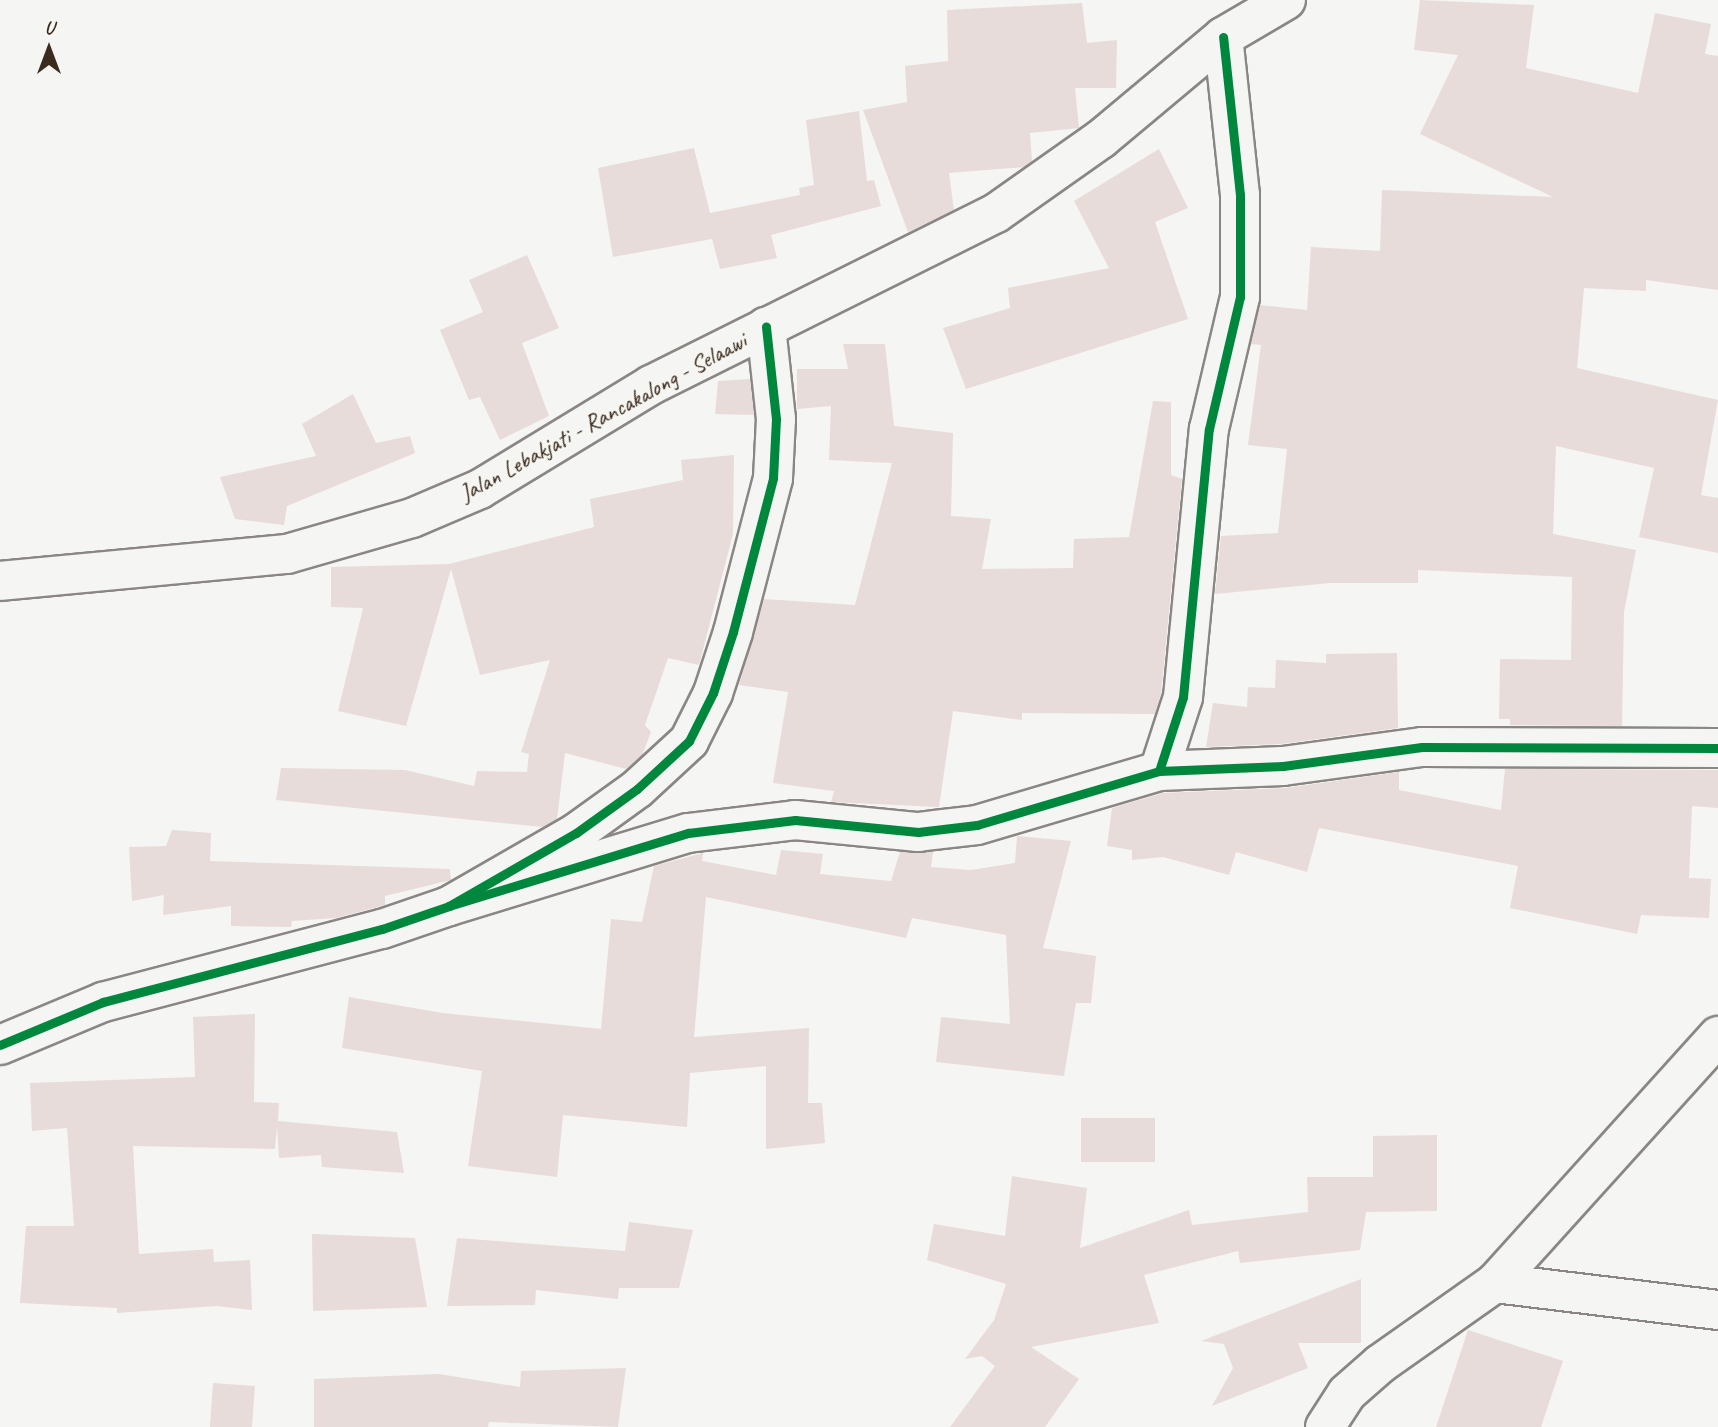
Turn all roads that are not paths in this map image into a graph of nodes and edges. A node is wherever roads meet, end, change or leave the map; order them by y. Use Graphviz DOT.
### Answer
graph roads {
  1 [pos="1286,0"];
  2 [pos="1223,37"];
  3 [pos="766,327"];
  4 [pos="0,581"];
  5 [pos="1718,748"];
  6 [pos="1159,771"];
  7 [pos="449,906"];
  8 [pos="1718,1036"];
  9 [pos="0,1045"];
  10 [pos="1495,1283"];
  11 [pos="1718,1310"];
  12 [pos="1325,1427"];
  1 -- 2 [label="street, Jalan Lebakjati - Rancakalong - Selaawi"];
  2 -- 3 [label="street, Jalan Lebakjati - Rancakalong - Selaawi"];
  2 -- 6 [label="street"];
  3 -- 4 [label="street, Jalan Lebakjati - Rancakalong - Selaawi"];
  3 -- 7 [label="street"];
  5 -- 6 [label="street"];
  6 -- 7 [label="street"];
  7 -- 9 [label="street"];
  8 -- 10 [label="street"];
  10 -- 11 [label="street"];
  10 -- 12 [label="street"];
}
